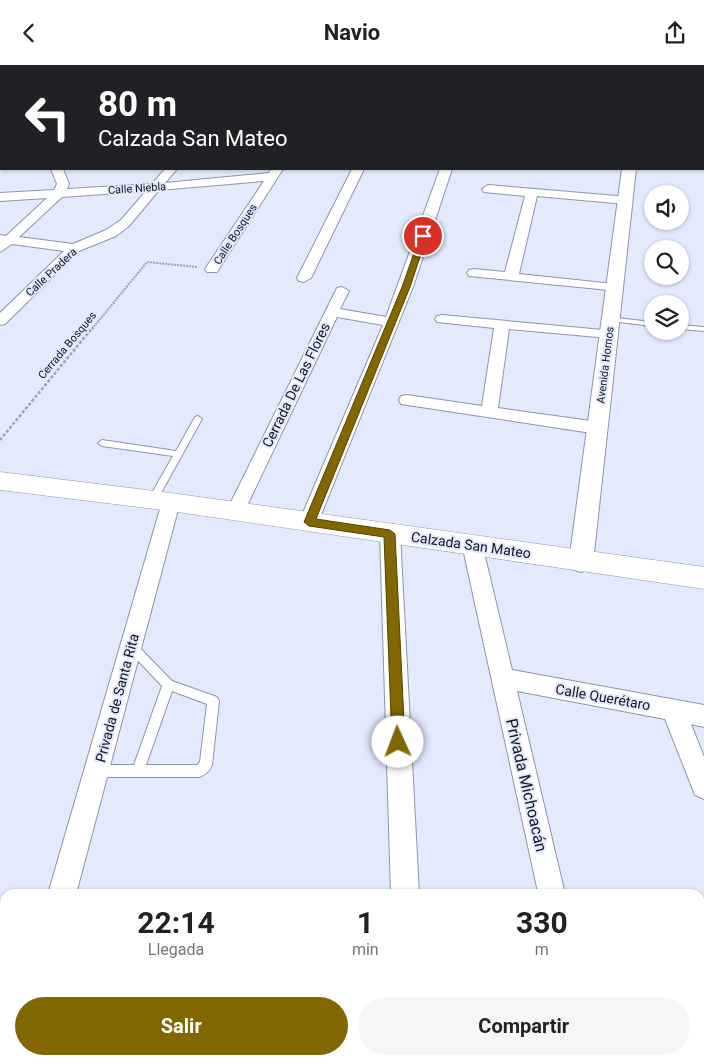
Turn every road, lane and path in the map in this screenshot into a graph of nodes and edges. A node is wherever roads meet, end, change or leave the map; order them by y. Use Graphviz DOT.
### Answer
graph roads {
  1 [pos="57,170"];
  2 [pos="170,170"];
  3 [pos="228,170"];
  4 [pos="358,170"];
  5 [pos="446,170"];
  6 [pos="628,170"];
  7 [pos="275,172"];
  8 [pos="219,183"];
  9 [pos="156,186"];
  10 [pos="488,189"];
  11 [pos="532,192"];
  12 [pos="60,193"];
  13 [pos="0,197"];
  14 [pos="625,200"];
  15 [pos="3,243"];
  16 [pos="74,249"];
  17 [pos="147,262"];
  18 [pos="212,269"];
  19 [pos="474,273"];
  20 [pos="511,277"];
  21 [pos="304,278"];
  22 [pos="614,288"];
  23 [pos="342,291"];
  24 [pos="332,312"];
  25 [pos="442,319"];
  26 [pos="0,321"];
  27 [pos="391,322"];
  28 [pos="502,324"];
  29 [pos="644,325"];
  30 [pos="610,327"];
  31 [pos="689,328"];
  32 [pos="704,329"];
  33 [pos="407,400"];
  34 [pos="489,412"];
  35 [pos="198,419"];
  36 [pos="598,428"];
  37 [pos="0,440"];
  38 [pos="102,443"];
  39 [pos="178,454"];
  40 [pos="2,485"];
  41 [pos="162,501"];
  42 [pos="235,512"];
  43 [pos="309,522"];
  44 [pos="390,534"];
  45 [pos="472,544"];
  46 [pos="581,562"];
  47 [pos="704,579"];
  48 [pos="131,646"];
  49 [pos="503,678"];
  50 [pos="168,685"];
  51 [pos="674,709"];
  52 [pos="704,716"];
  53 [pos="96,771"];
  54 [pos="138,771"];
  55 [pos="704,787"];
  56 [pos="63,889"];
  57 [pos="405,889"];
  58 [pos="551,889"];
  1 -- 12 [label="street"];
  2 -- 9 [label="street, Calle Pradera"];
  3 -- 8 [label="street"];
  4 -- 21 [label="street"];
  5 -- 27 [label="street"];
  6 -- 14 [label="street, Avenida Hornos"];
  7 -- 8 [label="street, Calle Niebla"];
  7 -- 18 [label="street, Calle Bosques"];
  8 -- 9 [label="street, Calle Niebla"];
  9 -- 12 [label="street, Calle Niebla"];
  9 -- 16 [label="street, Calle Pradera"];
  10 -- 11 [label="street"];
  11 -- 14 [label="street"];
  11 -- 20 [label="street"];
  12 -- 13 [label="street, Calle Niebla"];
  12 -- 15 [label="street"];
  14 -- 22 [label="street, Avenida Hornos"];
  15 -- 16 [label="street"];
  16 -- 26 [label="street, Calle Pradera"];
  17 -- 18 [label="path, Calle Bosques"];
  17 -- 37 [label="path, Cerrada Bosques"];
  19 -- 20 [label="street"];
  20 -- 22 [label="street"];
  22 -- 30 [label="street, Avenida Hornos"];
  23 -- 24 [label="street"];
  24 -- 27 [label="street, Cerrada De Las Flores"];
  24 -- 42 [label="street, Cerrada De Las Flores"];
  25 -- 28 [label="street"];
  27 -- 43 [label="street"];
  28 -- 30 [label="street"];
  28 -- 34 [label="street"];
  29 -- 30 [label="lane"];
  30 -- 36 [label="street, Avenida Hornos"];
  31 -- 32 [label="lane"];
  33 -- 34 [label="street"];
  34 -- 36 [label="street"];
  35 -- 39 [label="lane"];
  36 -- 46 [label="street, Avenida Hornos"];
  38 -- 39 [label="lane"];
  39 -- 41 [label="lane"];
  40 -- 41 [label="main road, Calzada San Mateo"];
  41 -- 42 [label="main road, Calzada San Mateo"];
  41 -- 48 [label="street, Privada de Santa Rita"];
  42 -- 43 [label="main road, Calzada San Mateo"];
  43 -- 44 [label="main road, Calzada San Mateo"];
  44 -- 45 [label="main road, Calzada San Mateo"];
  44 -- 57 [label="street"];
  45 -- 46 [label="main road, Calzada San Mateo"];
  45 -- 49 [label="street, Privada Michoacán"];
  46 -- 47 [label="main road, Calzada San Mateo"];
  48 -- 50 [label="lane"];
  48 -- 53 [label="street, Privada de Santa Rita"];
  49 -- 51 [label="street, Calle Querétaro"];
  49 -- 58 [label="street, Privada Michoacán"];
  50 -- 54 [label="lane"];
  50 -- 54 [label="lane"];
  51 -- 52 [label="street, Calle Querétaro"];
  51 -- 55 [label="street"];
  53 -- 54 [label="lane"];
  53 -- 56 [label="street, Privada de Santa Rita"];
}
